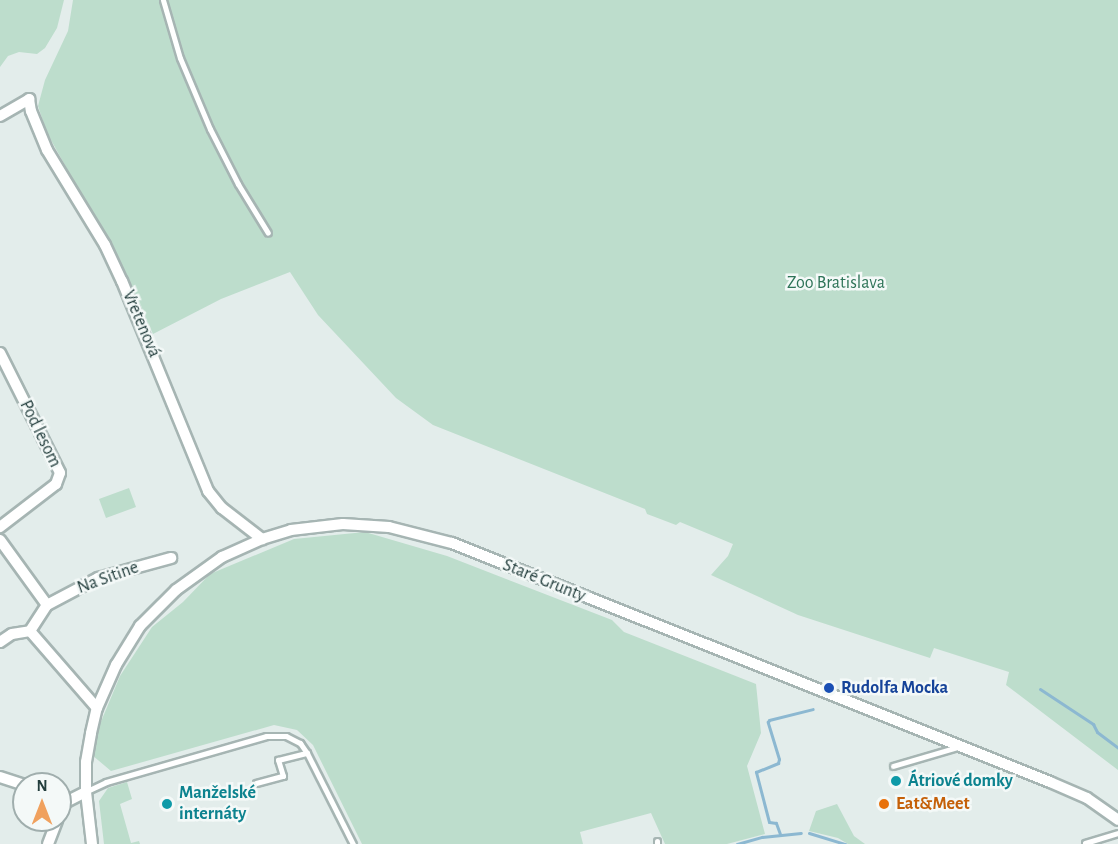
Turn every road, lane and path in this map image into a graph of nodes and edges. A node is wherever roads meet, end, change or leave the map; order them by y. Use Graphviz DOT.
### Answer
graph roads {
  1 [pos="163,0"];
  2 [pos="0,116"];
  3 [pos="268,232"];
  4 [pos="0,353"];
  5 [pos="0,527"];
  6 [pos="262,539"];
  7 [pos="0,540"];
  8 [pos="171,558"];
  9 [pos="47,605"];
  10 [pos="30,631"];
  11 [pos="0,642"];
  12 [pos="97,708"];
  13 [pos="961,746"];
  14 [pos="307,753"];
  15 [pos="893,766"];
  16 [pos="256,783"];
  17 [pos="86,792"];
  18 [pos="72,799"];
  19 [pos="1118,820"];
  20 [pos="1118,833"];
  21 [pos="1085,843"];
  22 [pos="92,844"];
  23 [pos="353,844"];
  1 -- 3 [label="lane"];
  2 -- 6 [label="street, Vretenová"];
  4 -- 5 [label="street, Pod lesom"];
  6 -- 12 [label="street, Staré Grunty"];
  6 -- 13 [label="street, Staré Grunty"];
  7 -- 9 [label="street"];
  8 -- 9 [label="street, Na Sitine"];
  9 -- 10 [label="street, Na Sitine"];
  10 -- 11 [label="street"];
  10 -- 12 [label="street"];
  12 -- 17 [label="street, Staré Grunty"];
  13 -- 15 [label="lane"];
  13 -- 19 [label="street, Staré Grunty"];
  14 -- 16 [label="lane"];
  14 -- 17 [label="lane"];
  14 -- 23 [label="lane"];
  17 -- 18 [label="street"];
  17 -- 22 [label="street, Staré Grunty"];
  20 -- 21 [label="lane"];
}
